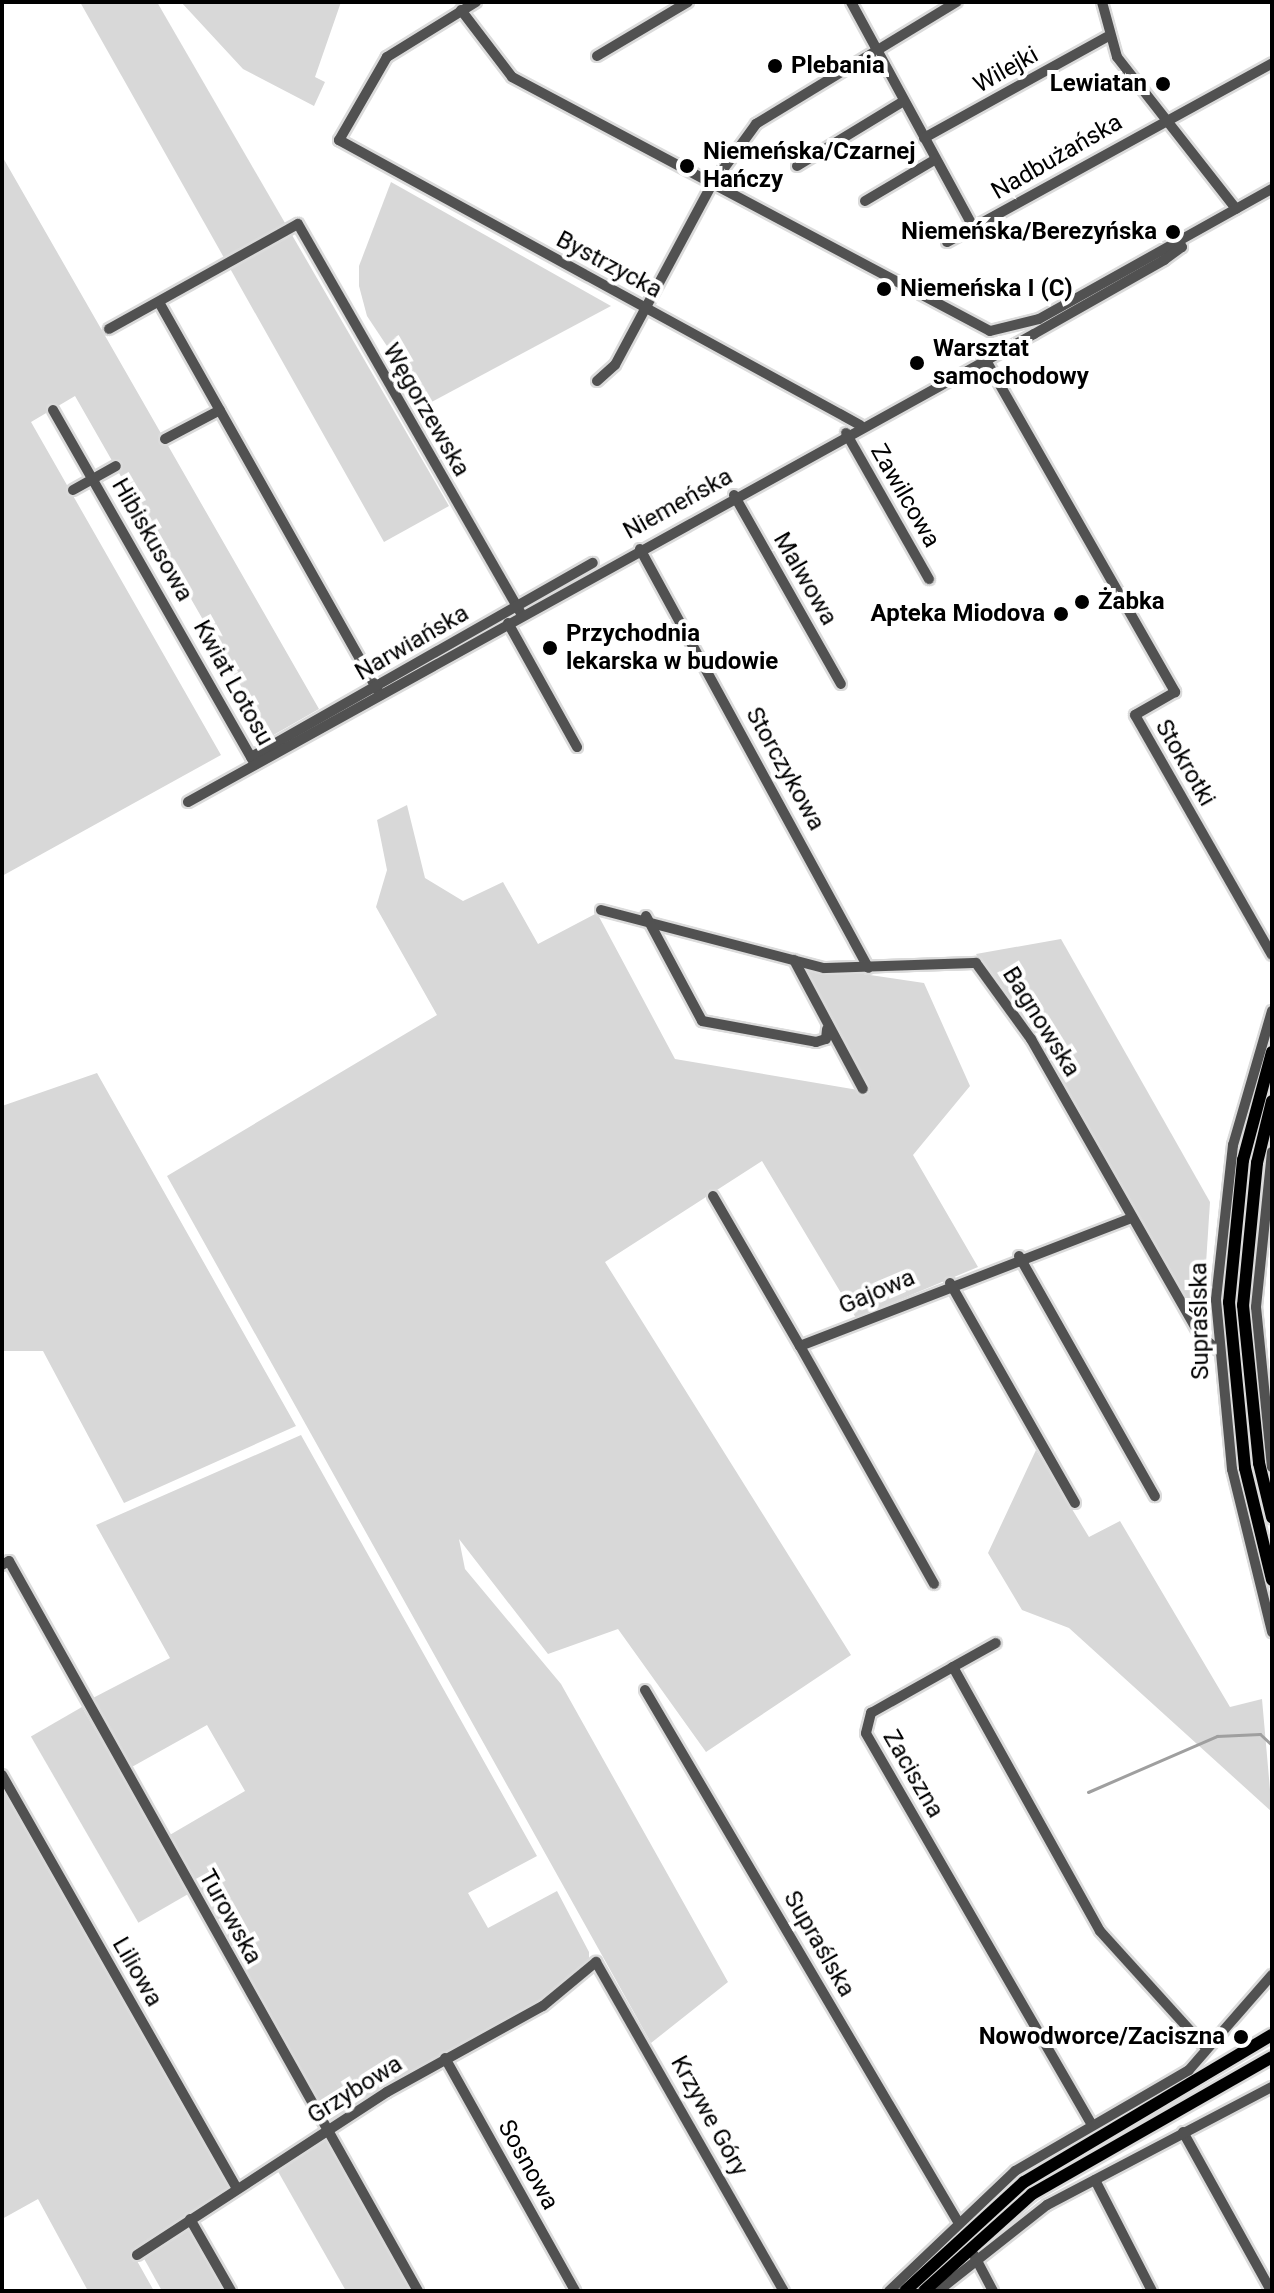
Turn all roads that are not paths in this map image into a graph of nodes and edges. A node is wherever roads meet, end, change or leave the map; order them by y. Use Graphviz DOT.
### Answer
graph roads {
  1 [pos="476,2"];
  2 [pos="688,2"];
  3 [pos="851,2"];
  4 [pos="957,2"];
  5 [pos="1102,2"];
  6 [pos="461,10"];
  7 [pos="1107,37"];
  8 [pos="876,48"];
  9 [pos="597,56"];
  10 [pos="1272,63"];
  11 [pos="904,101"];
  12 [pos="1164,119"];
  13 [pos="924,138"];
  14 [pos="936,159"];
  15 [pos="797,166"];
  16 [pos="711,186"];
  17 [pos="1272,189"];
  18 [pos="865,201"];
  19 [pos="1236,209"];
  20 [pos="973,227"];
  21 [pos="1178,241"];
  22 [pos="947,242"];
  23 [pos="160,304"];
  24 [pos="645,307"];
  25 [pos="109,329"];
  26 [pos="984,357"];
  27 [pos="597,381"];
  28 [pos="53,410"];
  29 [pos="220,410"];
  30 [pos="860,425"];
  31 [pos="846,433"];
  32 [pos="165,439"];
  33 [pos="116,466"];
  34 [pos="93,478"];
  35 [pos="73,490"];
  36 [pos="734,495"];
  37 [pos="640,549"];
  38 [pos="593,563"];
  39 [pos="929,579"];
  40 [pos="519,611"];
  41 [pos="175,622"];
  42 [pos="508,623"];
  43 [pos="841,684"];
  44 [pos="377,691"];
  45 [pos="577,747"];
  46 [pos="253,760"];
  47 [pos="188,802"];
  48 [pos="601,910"];
  49 [pos="646,916"];
  50 [pos="1272,955"];
  51 [pos="794,960"];
  52 [pos="868,968"];
  53 [pos="1272,1011"];
  54 [pos="827,1029"];
  55 [pos="1272,1052"];
  56 [pos="863,1089"];
  57 [pos="1272,1101"];
  58 [pos="1272,1152"];
  59 [pos="713,1196"];
  60 [pos="1131,1218"];
  61 [pos="1019,1256"];
  62 [pos="950,1283"];
  63 [pos="800,1346"];
  64 [pos="1218,1350"];
  65 [pos="1272,1467"];
  66 [pos="1155,1496"];
  67 [pos="1075,1503"];
  68 [pos="1272,1517"];
  69 [pos="6,1563"];
  70 [pos="1272,1580"];
  71 [pos="934,1584"];
  72 [pos="1272,1632"];
  73 [pos="996,1643"];
  74 [pos="953,1667"];
  75 [pos="645,1690"];
  76 [pos="2,1775"];
  77 [pos="596,1962"];
  78 [pos="1272,1975"];
  79 [pos="1272,2035"];
  80 [pos="1205,2047"];
  81 [pos="1272,2057"];
  82 [pos="445,2058"];
  83 [pos="1272,2087"];
  84 [pos="1092,2125"];
  85 [pos="327,2131"];
  86 [pos="1183,2132"];
  87 [pos="1095,2180"];
  88 [pos="237,2188"];
  89 [pos="190,2219"];
  90 [pos="957,2220"];
  91 [pos="137,2255"];
  92 [pos="974,2255"];
  93 [pos="231,2291"];
  94 [pos="418,2291"];
  95 [pos="575,2291"];
  96 [pos="784,2291"];
  97 [pos="889,2291"];
  98 [pos="905,2291"];
  99 [pos="924,2291"];
  100 [pos="938,2291"];
  101 [pos="993,2291"];
  102 [pos="1152,2291"];
  103 [pos="1271,2291"];
  1 -- 6 [label="street"];
  2 -- 9 [label="street"];
  3 -- 8 [label="street"];
  4 -- 8 [label="street"];
  5 -- 7 [label="street"];
  6 -- 16 [label="street, Niemeńska"];
  6 -- 24 [label="street, Bystrzycka"];
  7 -- 12 [label="street"];
  7 -- 13 [label="street, Wilejki"];
  8 -- 11 [label="street"];
  8 -- 16 [label="street"];
  10 -- 12 [label="street, Nadbużańska"];
  11 -- 13 [label="street"];
  11 -- 15 [label="street"];
  12 -- 19 [label="street"];
  12 -- 20 [label="street, Nadbużańska"];
  13 -- 14 [label="street"];
  14 -- 18 [label="street"];
  14 -- 20 [label="street"];
  16 -- 21 [label="street, Niemeńska"];
  16 -- 24 [label="street"];
  17 -- 19 [label="street, Niemeńska"];
  19 -- 21 [label="street, Niemeńska"];
  20 -- 22 [label="street, Nadbużańska"];
  21 -- 26 [label="street, Niemeńska"];
  23 -- 25 [label="street"];
  23 -- 29 [label="street"];
  23 -- 40 [label="street, Węgorzewska"];
  24 -- 27 [label="street"];
  24 -- 30 [label="street, Bystrzycka"];
  26 -- 30 [label="street, Niemeńska"];
  26 -- 50 [label="street, Stokrotki"];
  28 -- 34 [label="street, Hibiskusowa"];
  29 -- 32 [label="street"];
  29 -- 44 [label="street"];
  30 -- 31 [label="street, Niemeńska"];
  31 -- 36 [label="street, Niemeńska"];
  31 -- 39 [label="street, Zawilcowa"];
  33 -- 34 [label="street"];
  34 -- 35 [label="street"];
  34 -- 41 [label="street, Hibiskusowa"];
  36 -- 37 [label="street, Niemeńska"];
  36 -- 43 [label="street, Malwowa"];
  37 -- 40 [label="street, Niemeńska"];
  37 -- 52 [label="street, Storczykowa"];
  38 -- 40 [label="street, Narwiańska"];
  40 -- 42 [label="street, Niemeńska"];
  40 -- 44 [label="street, Narwiańska"];
  41 -- 46 [label="street, Kwiat Lotosu"];
  42 -- 44 [label="street, Niemeńska"];
  42 -- 45 [label="street"];
  44 -- 46 [label="street, Niemeńska"];
  46 -- 47 [label="street, Niemeńska"];
  48 -- 49 [label="street, Bagnowska"];
  49 -- 51 [label="street, Bagnowska"];
  49 -- 54 [label="street"];
  51 -- 52 [label="street, Bagnowska"];
  51 -- 54 [label="street"];
  52 -- 60 [label="street, Bagnowska"];
  53 -- 64 [label="street, Supraślska"];
  54 -- 56 [label="street"];
  55 -- 70 [label="main road"];
  57 -- 68 [label="main road"];
  58 -- 65 [label="street"];
  59 -- 63 [label="street"];
  60 -- 61 [label="street, Gajowa"];
  60 -- 64 [label="street, Bagnowska"];
  61 -- 62 [label="street, Gajowa"];
  61 -- 66 [label="street"];
  62 -- 63 [label="street, Gajowa"];
  62 -- 67 [label="street"];
  63 -- 71 [label="street"];
  64 -- 72 [label="street, Supraślska"];
  69 -- 85 [label="street, Turowska"];
  73 -- 74 [label="street, Zaciszna"];
  74 -- 80 [label="street"];
  74 -- 84 [label="street, Zaciszna"];
  75 -- 90 [label="street, Supraślska"];
  76 -- 88 [label="street, Liliowa"];
  77 -- 82 [label="street, Grzybowa"];
  77 -- 96 [label="street, Krzywe Góry"];
  78 -- 80 [label="street"];
  79 -- 98 [label="main road"];
  80 -- 84 [label="street"];
  81 -- 99 [label="main road"];
  82 -- 85 [label="street, Grzybowa"];
  82 -- 95 [label="street, Sosnowa"];
  83 -- 86 [label="street"];
  84 -- 90 [label="street"];
  85 -- 88 [label="street, Grzybowa"];
  85 -- 94 [label="street, Turowska"];
  86 -- 87 [label="street"];
  86 -- 103 [label="street"];
  87 -- 92 [label="street"];
  87 -- 102 [label="street"];
  88 -- 89 [label="street, Grzybowa"];
  89 -- 91 [label="street, Grzybowa"];
  89 -- 93 [label="street"];
  90 -- 97 [label="street"];
  92 -- 100 [label="street"];
  92 -- 101 [label="street"];
}
